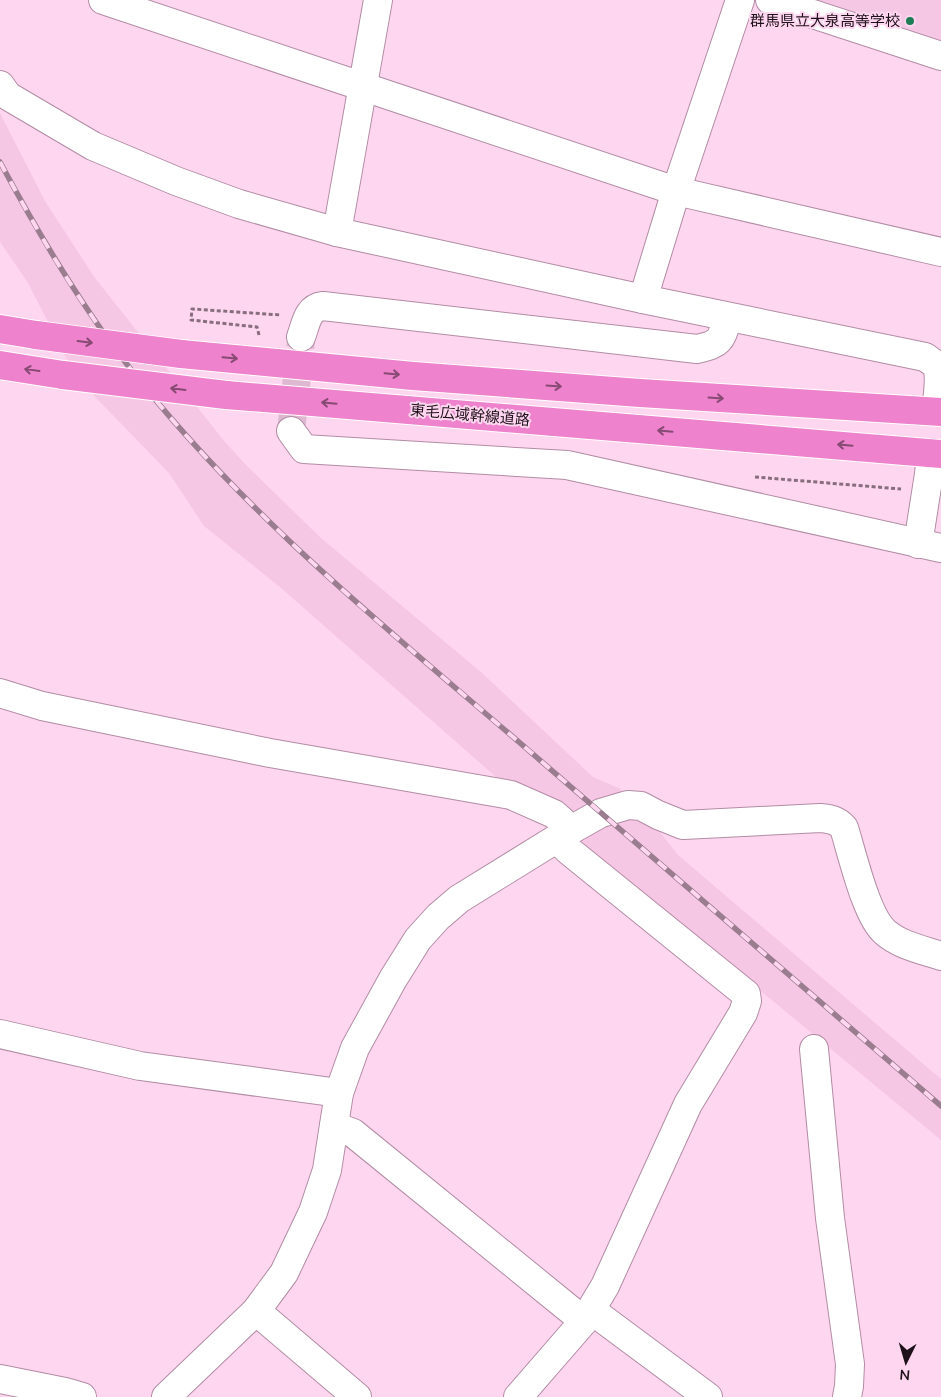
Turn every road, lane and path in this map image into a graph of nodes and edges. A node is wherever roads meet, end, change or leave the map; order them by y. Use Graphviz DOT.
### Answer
graph roads {
  1 [pos="103,0"];
  2 [pos="378,0"];
  3 [pos="740,0"];
  4 [pos="770,0"];
  5 [pos="941,56"];
  6 [pos="0,85"];
  7 [pos="363,86"];
  8 [pos="676,191"];
  9 [pos="337,232"];
  10 [pos="941,252"];
  11 [pos="643,299"];
  12 [pos="279,315"];
  13 [pos="728,317"];
  14 [pos="0,329"];
  15 [pos="301,337"];
  16 [pos="260,341"];
  17 [pos="0,365"];
  18 [pos="938,412"];
  19 [pos="298,440"];
  20 [pos="936,453"];
  21 [pos="929,546"];
  22 [pos="0,693"];
  23 [pos="563,835"];
  24 [pos="941,956"];
  25 [pos="0,1034"];
  26 [pos="814,1049"];
  27 [pos="339,1093"];
  28 [pos="334,1126"];
  29 [pos="256,1311"];
  30 [pos="588,1315"];
  31 [pos="0,1379"];
  32 [pos="82,1397"];
  33 [pos="166,1397"];
  34 [pos="357,1397"];
  35 [pos="518,1397"];
  36 [pos="708,1397"];
  37 [pos="847,1397"];
  1 -- 7 [label="street"];
  2 -- 7 [label="street"];
  3 -- 8 [label="street"];
  4 -- 5 [label="street"];
  6 -- 9 [label="street"];
  7 -- 8 [label="street"];
  7 -- 9 [label="street"];
  8 -- 10 [label="street"];
  8 -- 11 [label="street"];
  9 -- 11 [label="street"];
  11 -- 13 [label="street"];
  12 -- 16 [label="path"];
  13 -- 15 [label="street"];
  13 -- 18 [label="street"];
  14 -- 18 [label="highway, one-way, bridge"];
  20 -- 17 [label="highway, 東毛広域幹線道路, one-way, bridge"];
  19 -- 21 [label="street"];
  20 -- 21 [label="street"];
  22 -- 23 [label="street"];
  23 -- 24 [label="street"];
  23 -- 27 [label="street"];
  23 -- 30 [label="street"];
  25 -- 27 [label="street"];
  26 -- 37 [label="street"];
  27 -- 28 [label="street"];
  28 -- 29 [label="street"];
  28 -- 30 [label="street"];
  29 -- 33 [label="street"];
  29 -- 34 [label="street"];
  30 -- 35 [label="street"];
  30 -- 36 [label="street"];
  31 -- 32 [label="street"];
}
